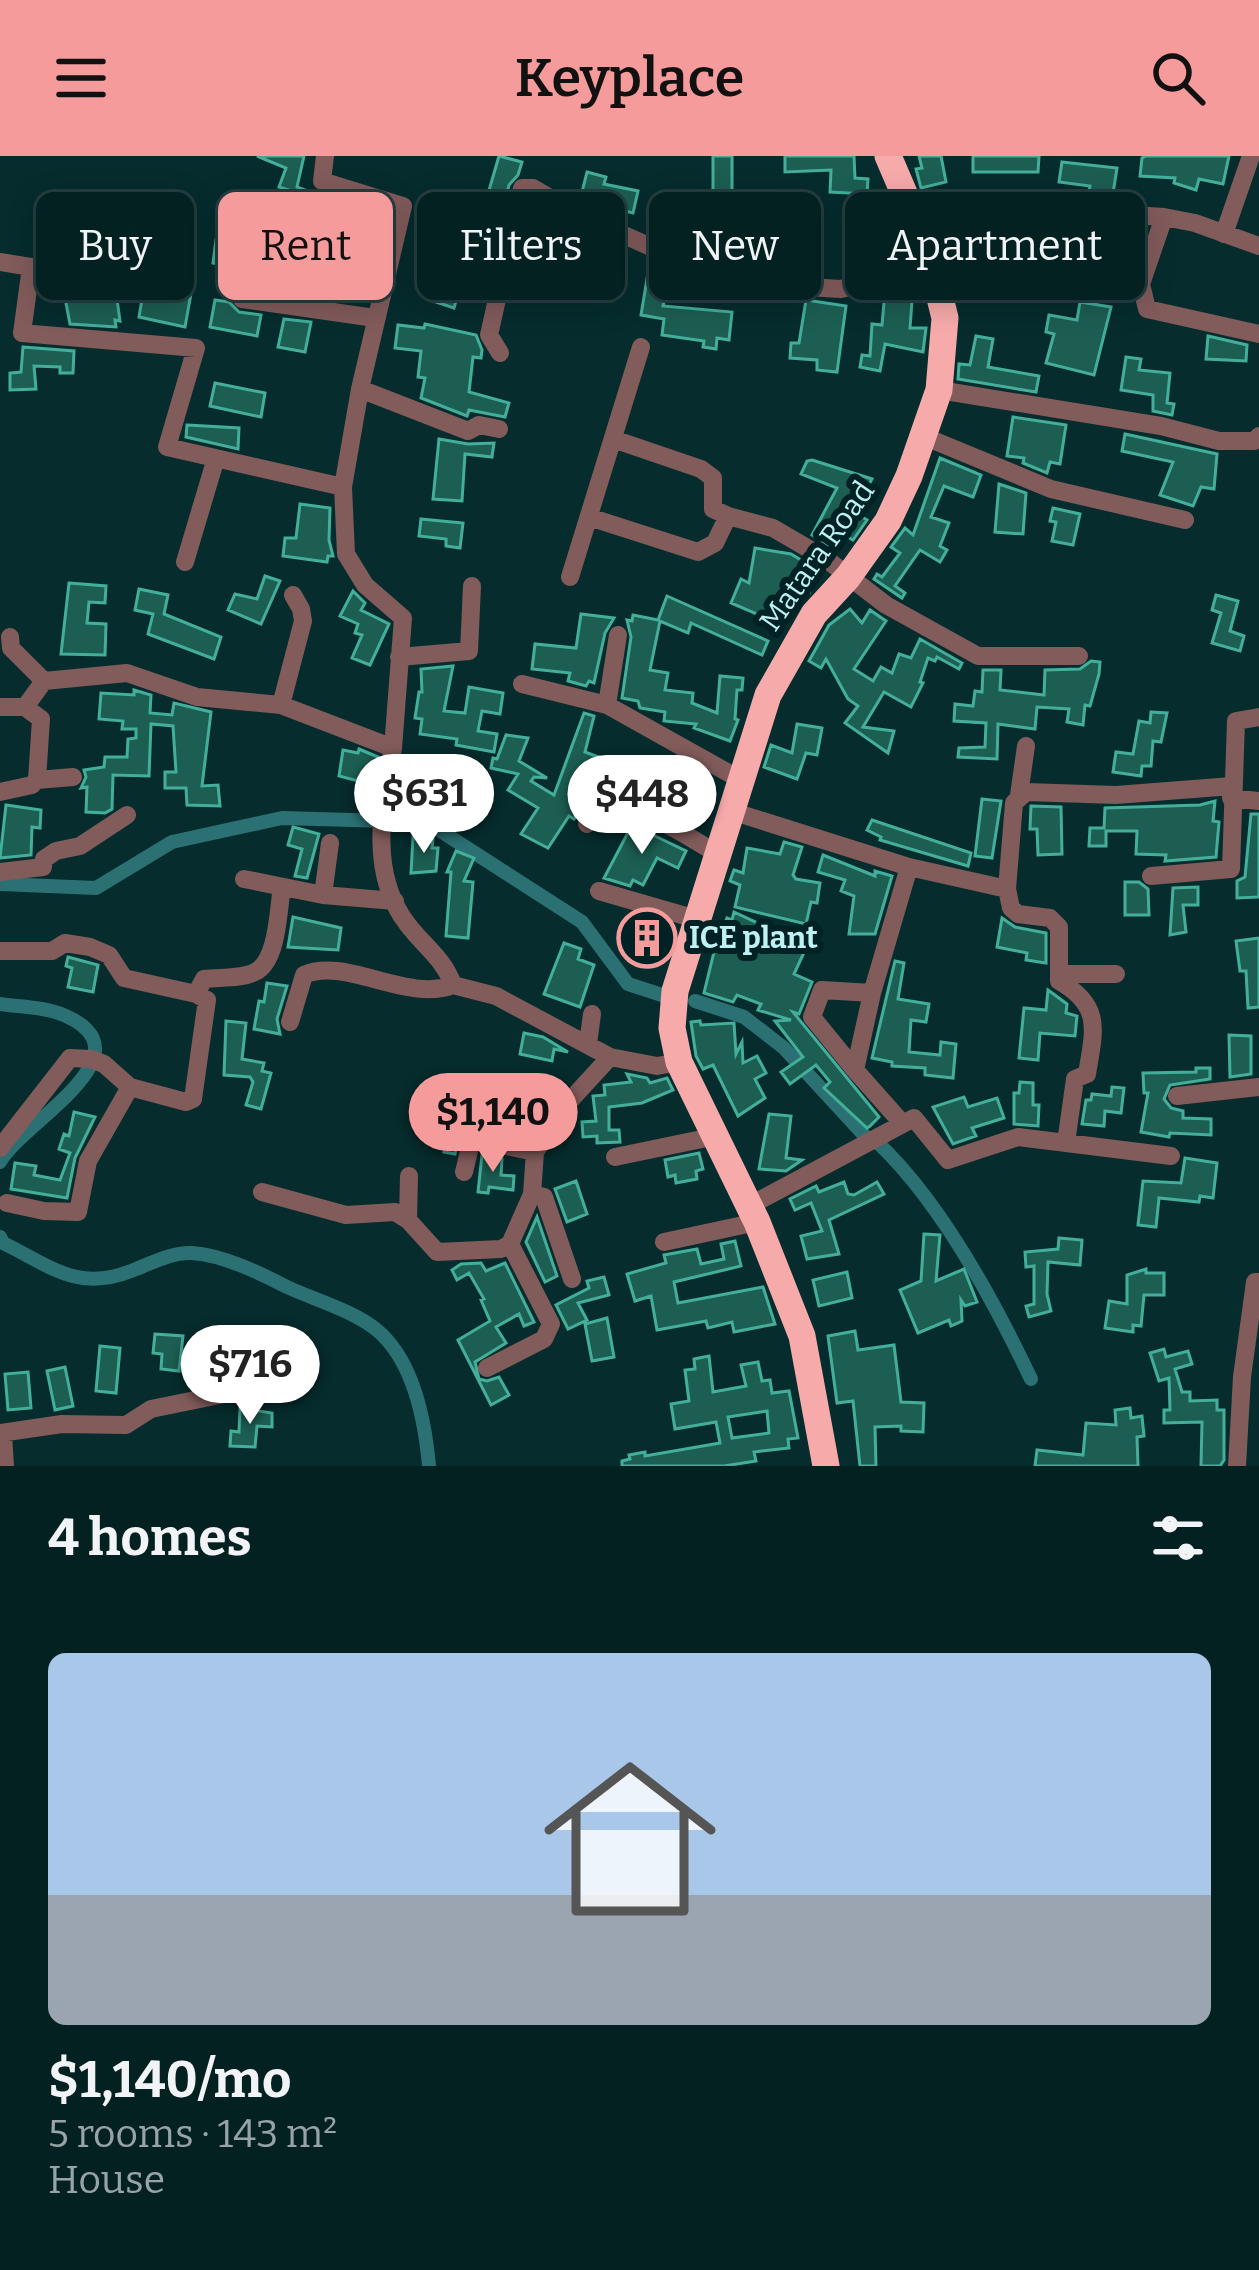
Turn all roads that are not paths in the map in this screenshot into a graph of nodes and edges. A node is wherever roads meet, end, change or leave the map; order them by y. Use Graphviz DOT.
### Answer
graph roads {
  1 [pos="325,156"];
  2 [pos="889,156"];
  3 [pos="1251,156"];
  4 [pos="904,192"];
  5 [pos="1145,216"];
  6 [pos="1165,217"];
  7 [pos="1224,234"];
  8 [pos="1259,246"];
  9 [pos="0,262"];
  10 [pos="845,288"];
  11 [pos="249,300"];
  12 [pos="941,300"];
  13 [pos="375,318"];
  14 [pos="1259,334"];
  15 [pos="641,347"];
  16 [pos="500,353"];
  17 [pos="360,389"];
  18 [pos="939,390"];
  19 [pos="500,429"];
  20 [pos="923,436"];
  21 [pos="1259,436"];
  22 [pos="613,439"];
  23 [pos="216,458"];
  24 [pos="343,487"];
  25 [pos="728,516"];
  26 [pos="589,517"];
  27 [pos="1185,520"];
  28 [pos="185,562"];
  29 [pos="570,577"];
  30 [pos="848,577"];
  31 [pos="472,586"];
  32 [pos="292,595"];
  33 [pos="617,635"];
  34 [pos="10,637"];
  35 [pos="1079,656"];
  36 [pos="399,657"];
  37 [pos="44,681"];
  38 [pos="522,684"];
  39 [pos="281,705"];
  40 [pos="607,705"];
  41 [pos="0,707"];
  42 [pos="25,707"];
  43 [pos="1259,717"];
  44 [pos="1026,746"];
  45 [pos="393,748"];
  46 [pos="73,777"];
  47 [pos="37,780"];
  48 [pos="741,780"];
  49 [pos="0,792"];
  50 [pos="1232,792"];
  51 [pos="1019,796"];
  52 [pos="1259,801"];
  53 [pos="731,811"];
  54 [pos="127,815"];
  55 [pos="587,824"];
  56 [pos="330,843"];
  57 [pos="718,854"];
  58 [pos="909,866"];
  59 [pos="0,872"];
  60 [pos="1151,876"];
  61 [pos="244,879"];
  62 [pos="282,887"];
  63 [pos="1007,889"];
  64 [pos="599,891"];
  65 [pos="323,895"];
  66 [pos="394,901"];
  67 [pos="696,919"];
  68 [pos="0,951"];
  69 [pos="1059,974"];
  70 [pos="1115,974"];
  71 [pos="453,985"];
  72 [pos="872,993"];
  73 [pos="196,994"];
  74 [pos="592,1014"];
  75 [pos="290,1022"];
  76 [pos="588,1044"];
  77 [pos="610,1057"];
  78 [pos="679,1062"];
  79 [pos="855,1070"];
  80 [pos="130,1087"];
  81 [pos="1259,1087"];
  82 [pos="1178,1096"];
  83 [pos="902,1123"];
  84 [pos="711,1133"];
  85 [pos="1066,1143"];
  86 [pos="0,1148"];
  87 [pos="535,1152"];
  88 [pos="1171,1156"];
  89 [pos="615,1157"];
  90 [pos="464,1172"];
  91 [pos="409,1176"];
  92 [pos="262,1192"];
  93 [pos="532,1194"];
  94 [pos="7,1204"];
  95 [pos="753,1214"];
  96 [pos="408,1220"];
  97 [pos="664,1242"];
  98 [pos="510,1244"];
  99 [pos="572,1279"];
  100 [pos="1259,1282"];
  101 [pos="487,1368"];
  102 [pos="244,1390"];
  103 [pos="2,1433"];
  104 [pos="5,1466"];
  105 [pos="824,1466"];
  106 [pos="1237,1466"];
  1 -- 13 [label="street"];
  2 -- 4 [label="highway, Matara Road"];
  3 -- 7 [label="street"];
  5 -- 6 [label="street"];
  6 -- 7 [label="street"];
  6 -- 14 [label="street"];
  7 -- 8 [label="street"];
  9 -- 23 [label="street"];
  10 -- 16 [label="street"];
  11 -- 13 [label="street"];
  12 -- 18 [label="highway, Matara Road"];
  13 -- 17 [label="street"];
  15 -- 22 [label="street"];
  17 -- 19 [label="street"];
  17 -- 24 [label="street"];
  18 -- 20 [label="highway, Matara Road"];
  18 -- 21 [label="street"];
  20 -- 27 [label="street"];
  20 -- 30 [label="highway, Matara Road"];
  22 -- 25 [label="street"];
  22 -- 26 [label="street"];
  23 -- 24 [label="street"];
  23 -- 28 [label="street"];
  24 -- 36 [label="street"];
  25 -- 26 [label="street"];
  25 -- 30 [label="street"];
  26 -- 29 [label="street"];
  30 -- 35 [label="street"];
  30 -- 48 [label="highway, Matara Road"];
  31 -- 36 [label="street"];
  32 -- 39 [label="street"];
  33 -- 40 [label="street"];
  34 -- 37 [label="street"];
  36 -- 45 [label="street"];
  37 -- 39 [label="street"];
  37 -- 42 [label="street"];
  38 -- 40 [label="street"];
  39 -- 45 [label="street"];
  40 -- 48 [label="street"];
  41 -- 42 [label="street"];
  42 -- 47 [label="street"];
  43 -- 50 [label="street"];
  44 -- 51 [label="street"];
  45 -- 66 [label="street"];
  46 -- 47 [label="street"];
  47 -- 49 [label="street"];
  48 -- 53 [label="highway, Matara Road"];
  50 -- 51 [label="street"];
  50 -- 52 [label="street"];
  50 -- 60 [label="street"];
  51 -- 63 [label="street"];
  53 -- 57 [label="highway, Matara Road"];
  53 -- 58 [label="street"];
  54 -- 59 [label="street"];
  55 -- 57 [label="street"];
  56 -- 65 [label="street"];
  57 -- 67 [label="highway, Matara Road"];
  58 -- 63 [label="street"];
  58 -- 72 [label="street"];
  61 -- 62 [label="street"];
  62 -- 65 [label="street"];
  62 -- 73 [label="street"];
  63 -- 69 [label="street"];
  64 -- 67 [label="street"];
  65 -- 66 [label="street"];
  66 -- 71 [label="street"];
  67 -- 78 [label="highway, Matara Road"];
  68 -- 73 [label="street"];
  69 -- 70 [label="street"];
  69 -- 85 [label="street"];
  71 -- 75 [label="street"];
  71 -- 76 [label="street"];
  72 -- 79 [label="street"];
  72 -- 79 [label="street"];
  73 -- 80 [label="street"];
  74 -- 76 [label="street"];
  76 -- 77 [label="street"];
  77 -- 78 [label="street"];
  77 -- 87 [label="street"];
  78 -- 84 [label="highway, Matara Road"];
  79 -- 83 [label="street"];
  80 -- 86 [label="street"];
  80 -- 94 [label="street"];
  81 -- 82 [label="street"];
  83 -- 85 [label="street"];
  83 -- 95 [label="street"];
  84 -- 89 [label="street"];
  84 -- 95 [label="highway, Matara Road"];
  85 -- 88 [label="street"];
  87 -- 90 [label="street"];
  87 -- 93 [label="street"];
  91 -- 96 [label="street"];
  92 -- 96 [label="street"];
  93 -- 98 [label="street"];
  93 -- 99 [label="street"];
  95 -- 97 [label="street"];
  95 -- 105 [label="highway, Matara Road"];
  96 -- 98 [label="street"];
  98 -- 101 [label="street"];
  100 -- 106 [label="street"];
  102 -- 103 [label="street"];
  103 -- 104 [label="street"];
}
